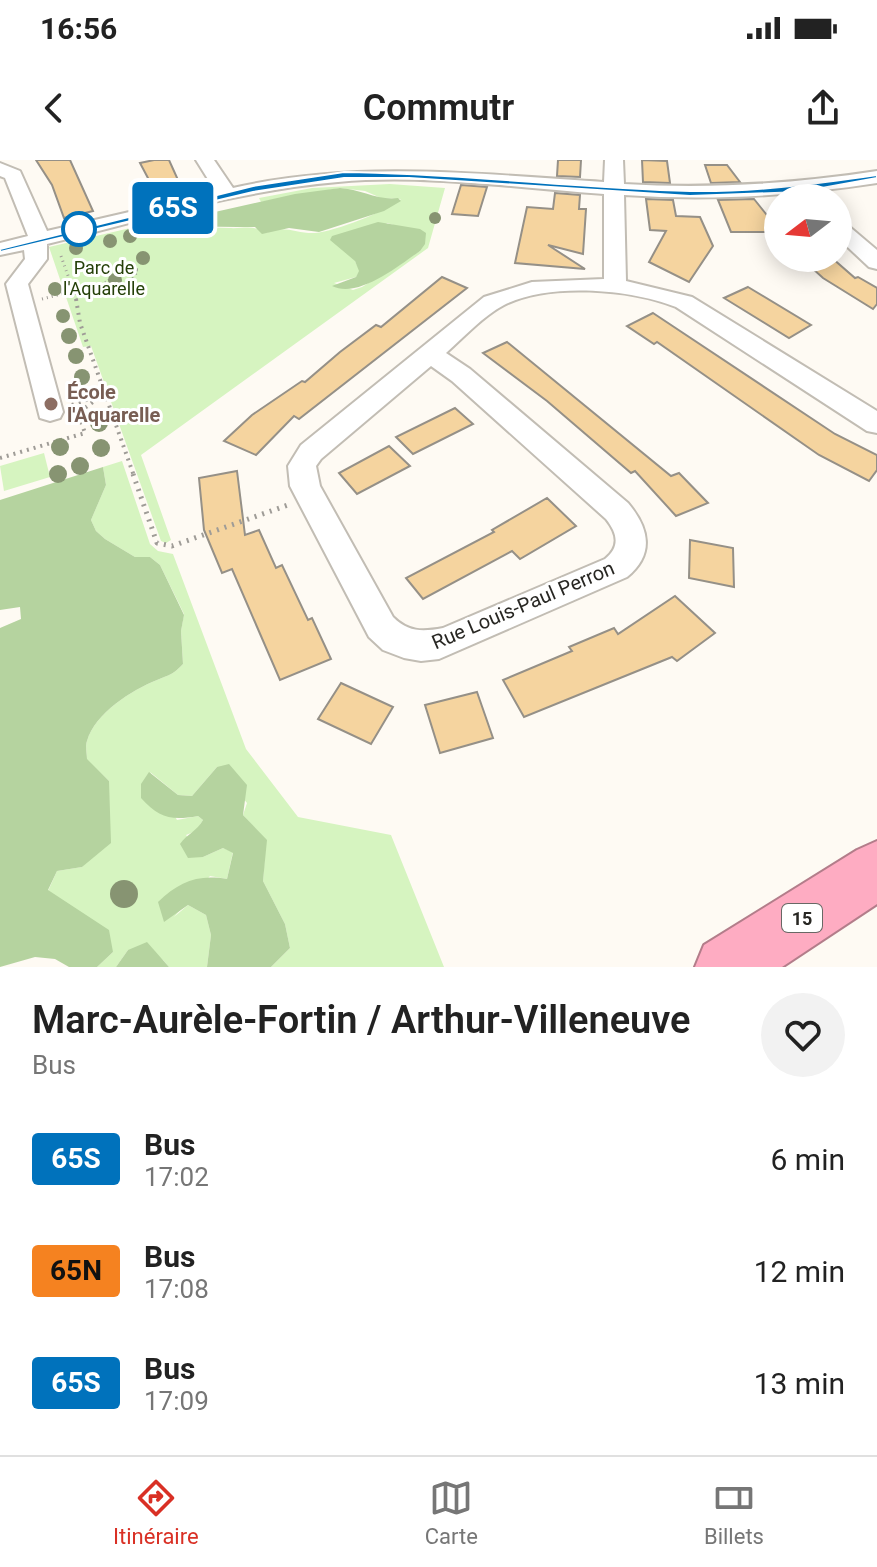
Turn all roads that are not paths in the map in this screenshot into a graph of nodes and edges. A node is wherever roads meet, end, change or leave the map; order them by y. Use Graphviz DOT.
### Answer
graph roads {
  1 [pos="205,160"];
  2 [pos="614,160"];
  3 [pos="432,168"];
  4 [pos="0,169"];
  5 [pos="877,177"];
  6 [pos="847,184"];
  7 [pos="614,190"];
  8 [pos="764,194"];
  9 [pos="228,195"];
  10 [pos="40,239"];
  11 [pos="852,240"];
  12 [pos="0,249"];
  13 [pos="877,262"];
  14 [pos="615,286"];
  15 [pos="431,354"];
  16 [pos="50,412"];
  17 [pos="877,424"];
  18 [pos="877,870"];
  19 [pos="726,967"];
  1 -- 9 [label="street"];
  2 -- 7 [label="street"];
  3 -- 7 [label="street"];
  3 -- 9 [label="street"];
  4 -- 10 [label="street"];
  5 -- 6 [label="street"];
  7 -- 8 [label="street"];
  7 -- 14 [label="street"];
  9 -- 10 [label="street"];
  10 -- 12 [label="street"];
  10 -- 16 [label="street"];
  11 -- 13 [label="street"];
  14 -- 15 [label="street, Rue Louis-Paul Perron"];
  14 -- 17 [label="street, Rue Louis-Paul Perron"];
  15 -- 15 [label="street, Rue Louis-Paul Perron"];
  18 -- 19 [label="highway, 15"];
}
